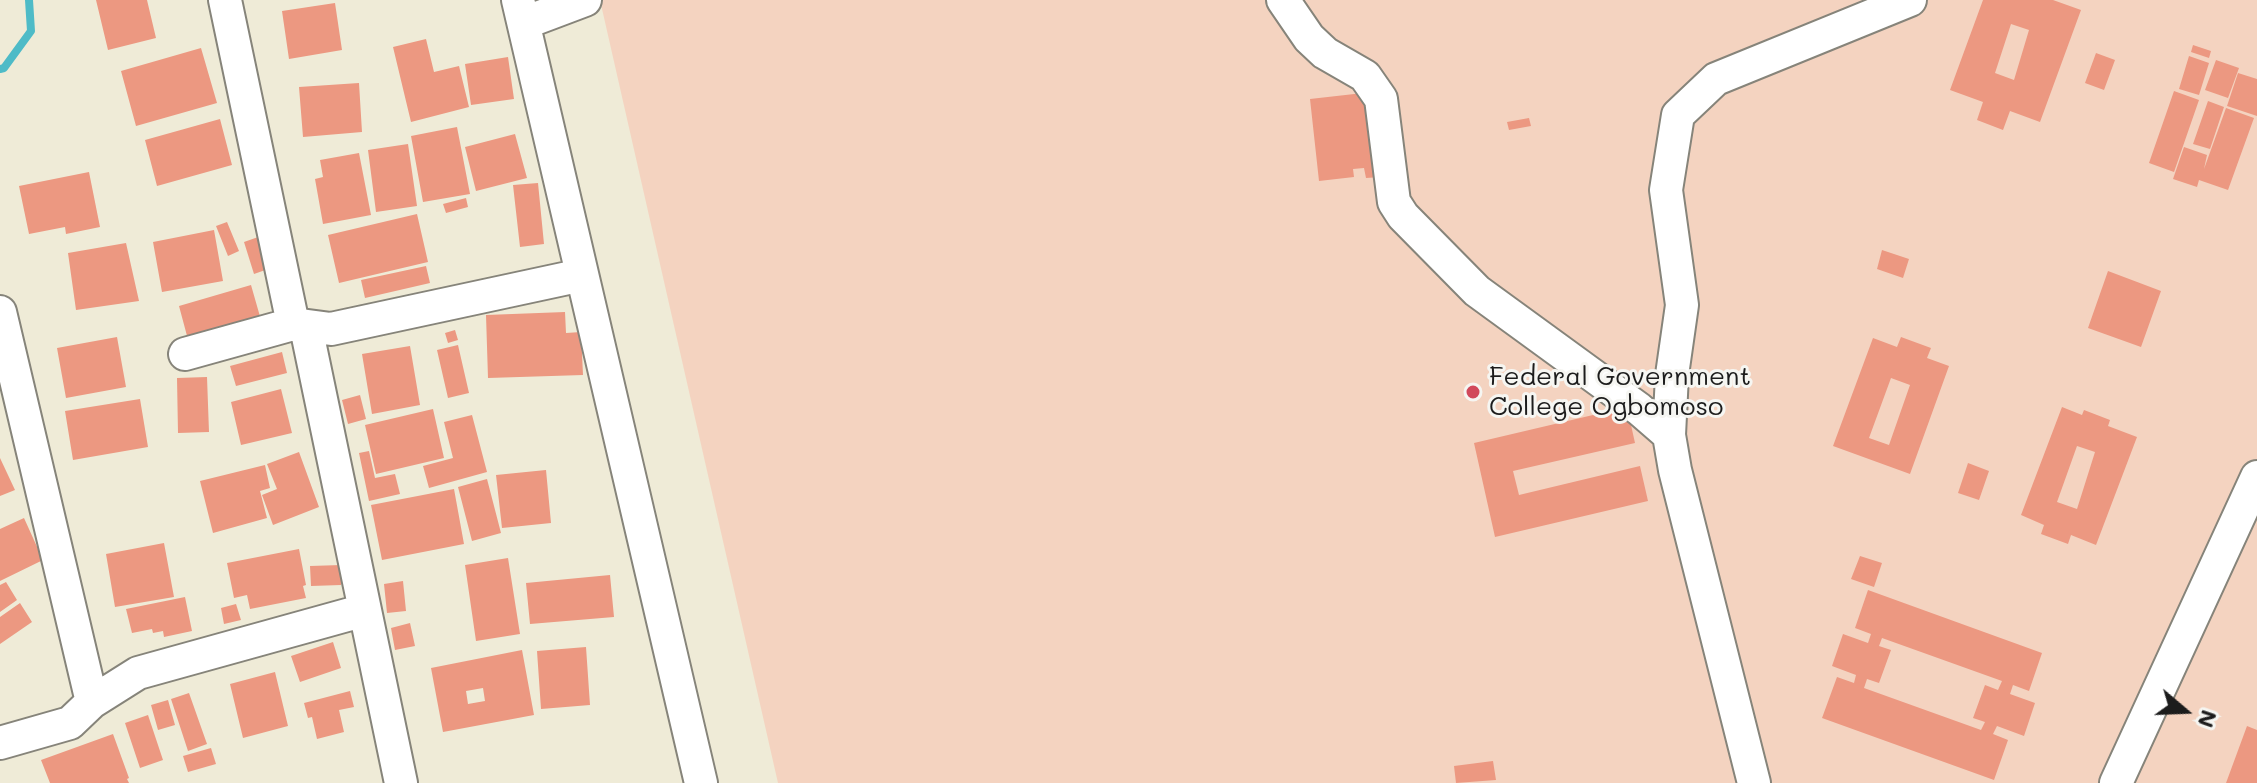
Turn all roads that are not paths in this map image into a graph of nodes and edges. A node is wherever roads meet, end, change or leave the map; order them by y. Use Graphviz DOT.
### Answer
graph roads {
  1 [pos="225,0"];
  2 [pos="585,0"];
  3 [pos="1283,0"];
  4 [pos="1910,0"];
  5 [pos="521,12"];
  6 [pos="582,275"];
  7 [pos="0,312"];
  8 [pos="300,325"];
  9 [pos="185,354"];
  10 [pos="1669,435"];
  11 [pos="2257,477"];
  12 [pos="365,610"];
  13 [pos="92,702"];
  14 [pos="0,743"];
  15 [pos="401,783"];
  16 [pos="701,783"];
  17 [pos="1754,783"];
  18 [pos="2116,783"];
  1 -- 8 [label="street"];
  2 -- 5 [label="street"];
  3 -- 10 [label="street"];
  4 -- 10 [label="street"];
  5 -- 6 [label="street"];
  6 -- 8 [label="street"];
  6 -- 16 [label="street"];
  7 -- 13 [label="street"];
  8 -- 9 [label="street"];
  8 -- 12 [label="street"];
  10 -- 17 [label="street"];
  11 -- 18 [label="street"];
  12 -- 13 [label="street"];
  12 -- 15 [label="street"];
  13 -- 14 [label="street"];
}
